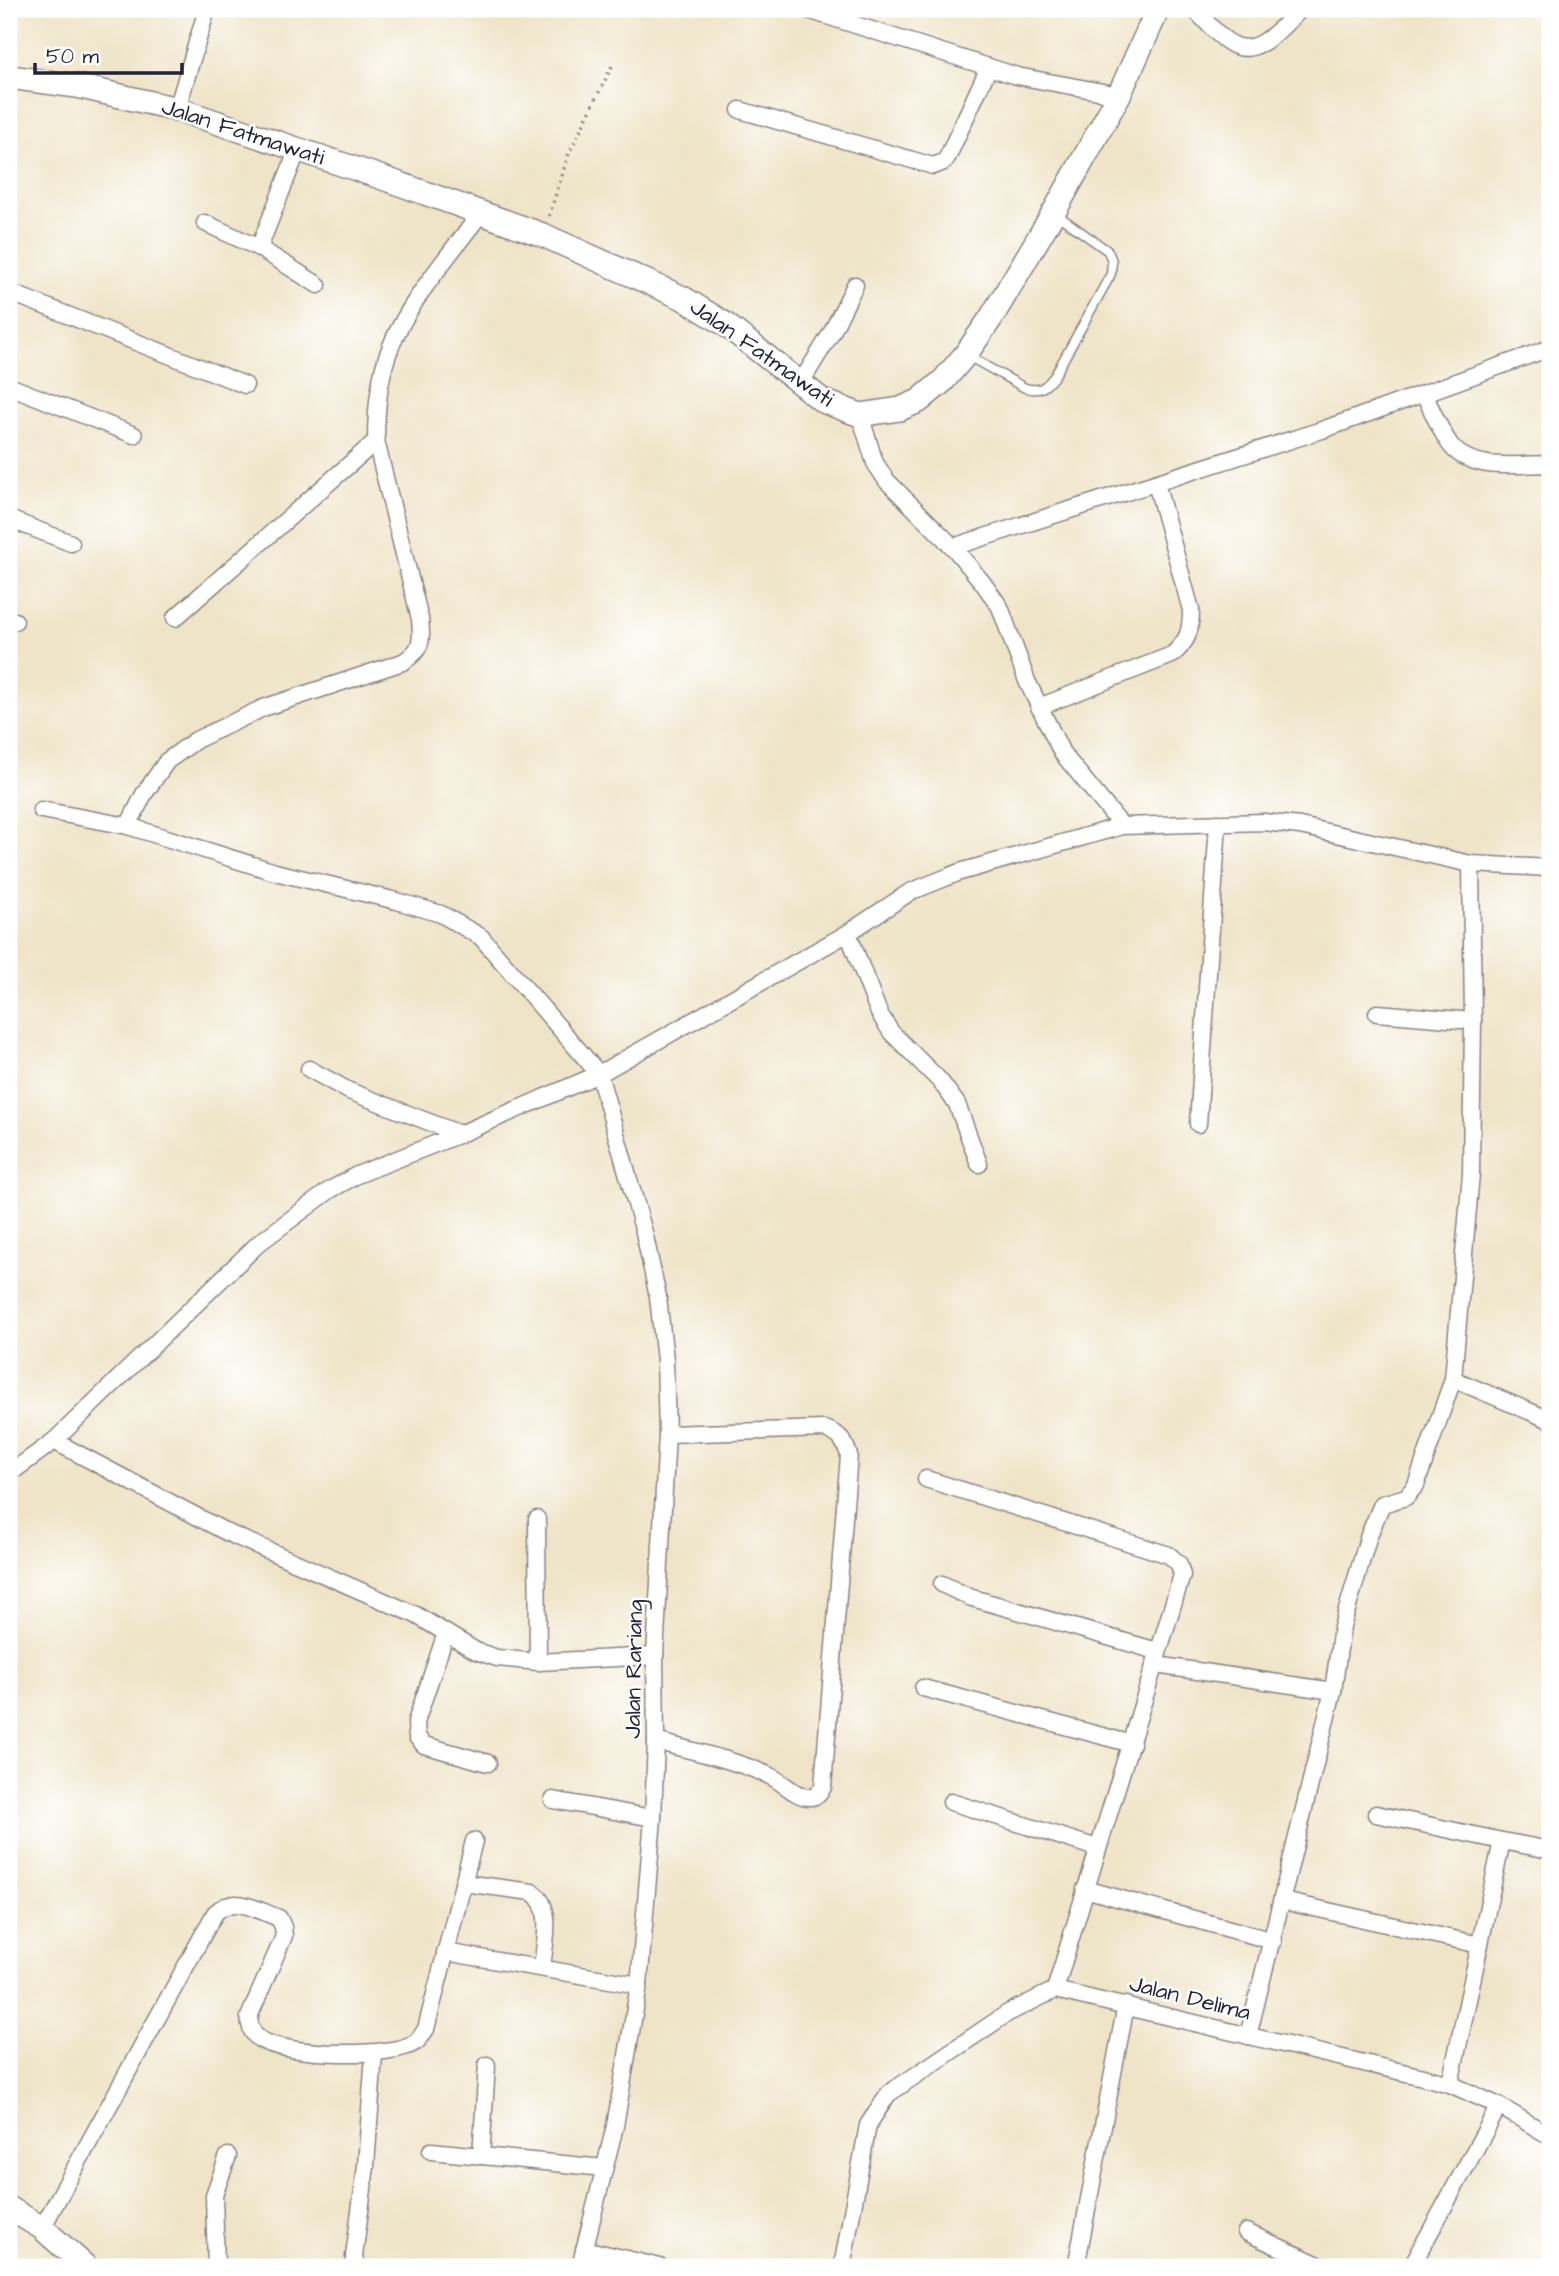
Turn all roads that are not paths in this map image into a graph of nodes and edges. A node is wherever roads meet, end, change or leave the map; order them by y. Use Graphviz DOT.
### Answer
graph roads {
  1 [pos="207,9"];
  2 [pos="805,9"];
  3 [pos="1157,9"];
  4 [pos="1194,9"];
  5 [pos="1301,9"];
  6 [pos="989,67"];
  7 [pos="9,77"];
  8 [pos="1119,94"];
  9 [pos="177,108"];
  10 [pos="740,110"];
  11 [pos="298,149"];
  12 [pos="1054,212"];
  13 [pos="481,213"];
  14 [pos="205,223"];
  15 [pos="259,248"];
  16 [pos="318,285"];
  17 [pos="855,285"];
  18 [pos="9,292"];
  19 [pos="1550,348"];
  20 [pos="966,354"];
  21 [pos="800,384"];
  22 [pos="245,385"];
  23 [pos="9,386"];
  24 [pos="1424,394"];
  25 [pos="860,415"];
  26 [pos="134,435"];
  27 [pos="376,441"];
  28 [pos="1550,464"];
  29 [pos="1156,483"];
  30 [pos="9,519"];
  31 [pos="71,543"];
  32 [pos="953,547"];
  33 [pos="175,618"];
  34 [pos="1039,707"];
  35 [pos="41,810"];
  36 [pos="1217,823"];
  37 [pos="128,826"];
  38 [pos="1122,826"];
  39 [pos="1471,864"];
  40 [pos="1550,868"];
  41 [pos="848,933"];
  42 [pos="1377,1013"];
  43 [pos="1473,1021"];
  44 [pos="309,1069"];
  45 [pos="598,1074"];
  46 [pos="1198,1124"];
  47 [pos="460,1134"];
  48 [pos="979,1164"];
  49 [pos="1453,1379"];
  50 [pos="1550,1420"];
  51 [pos="667,1434"];
  52 [pos="54,1441"];
  53 [pos="9,1474"];
  54 [pos="926,1479"];
  55 [pos="537,1519"];
  56 [pos="942,1584"];
  57 [pos="446,1633"];
  58 [pos="655,1656"];
  59 [pos="1156,1658"];
  60 [pos="538,1662"];
  61 [pos="923,1688"];
  62 [pos="1333,1691"];
  63 [pos="656,1741"];
  64 [pos="1132,1744"];
  65 [pos="488,1763"];
  66 [pos="552,1800"];
  67 [pos="951,1802"];
  68 [pos="1376,1814"];
  69 [pos="653,1818"];
  70 [pos="1502,1841"];
  71 [pos="474,1842"];
  72 [pos="1097,1848"];
  73 [pos="1550,1850"];
  74 [pos="463,1883"];
  75 [pos="1085,1889"];
  76 [pos="1283,1901"];
  77 [pos="1273,1941"];
  78 [pos="1480,1945"];
  79 [pos="445,1952"];
  80 [pos="542,1968"];
  81 [pos="639,1985"];
  82 [pos="1055,1990"];
  83 [pos="1126,2005"];
  84 [pos="1248,2036"];
  85 [pos="374,2054"];
  86 [pos="487,2065"];
  87 [pos="1450,2084"];
  88 [pos="1499,2106"];
  89 [pos="1550,2136"];
  90 [pos="432,2151"];
  91 [pos="228,2156"];
  92 [pos="481,2156"];
  93 [pos="604,2168"];
  94 [pos="9,2208"];
  95 [pos="42,2228"];
  96 [pos="1246,2232"];
  97 [pos="584,2249"];
  98 [pos="86,2267"];
  99 [pos="216,2267"];
  100 [pos="355,2267"];
  101 [pos="580,2267"];
  102 [pos="660,2267"];
  103 [pos="842,2267"];
  104 [pos="1076,2267"];
  105 [pos="1323,2267"];
  106 [pos="1411,2267"];
  1 -- 9 [label="street"];
  2 -- 6 [label="street"];
  3 -- 8 [label="street, Jalan Fatmawati"];
  4 -- 5 [label="street"];
  6 -- 8 [label="street"];
  6 -- 10 [label="street"];
  7 -- 9 [label="street, Jalan Fatmawati"];
  8 -- 12 [label="street, Jalan Fatmawati"];
  9 -- 11 [label="street, Jalan Fatmawati"];
  11 -- 13 [label="street, Jalan Fatmawati"];
  11 -- 15 [label="street"];
  12 -- 20 [label="street, Jalan Fatmawati"];
  12 -- 20 [label="lane"];
  13 -- 21 [label="street, Jalan Fatmawati"];
  13 -- 27 [label="street"];
  14 -- 15 [label="street"];
  15 -- 16 [label="street"];
  17 -- 21 [label="street"];
  18 -- 22 [label="street"];
  19 -- 24 [label="street"];
  20 -- 25 [label="street, Jalan Fatmawati"];
  21 -- 25 [label="street, Jalan Fatmawati"];
  23 -- 26 [label="street"];
  24 -- 28 [label="street"];
  24 -- 29 [label="street"];
  25 -- 32 [label="street"];
  27 -- 33 [label="street"];
  27 -- 37 [label="street"];
  29 -- 32 [label="street"];
  29 -- 34 [label="street"];
  30 -- 31 [label="street"];
  32 -- 34 [label="street"];
  34 -- 38 [label="street"];
  35 -- 37 [label="street"];
  36 -- 38 [label="street"];
  36 -- 39 [label="street"];
  36 -- 46 [label="street"];
  37 -- 45 [label="street"];
  38 -- 41 [label="street"];
  39 -- 40 [label="street"];
  39 -- 43 [label="street"];
  41 -- 45 [label="street"];
  41 -- 48 [label="street"];
  42 -- 43 [label="street"];
  43 -- 49 [label="street"];
  44 -- 47 [label="street"];
  45 -- 47 [label="street"];
  45 -- 51 [label="street, Jalan Rariang"];
  47 -- 52 [label="street"];
  49 -- 50 [label="street"];
  49 -- 62 [label="street"];
  51 -- 58 [label="street, Jalan Rariang"];
  51 -- 63 [label="street"];
  52 -- 53 [label="street"];
  52 -- 57 [label="street"];
  54 -- 59 [label="street"];
  55 -- 60 [label="street"];
  56 -- 59 [label="street"];
  57 -- 60 [label="street"];
  57 -- 65 [label="street"];
  58 -- 60 [label="street"];
  58 -- 63 [label="street, Jalan Rariang"];
  59 -- 62 [label="street"];
  59 -- 64 [label="street"];
  61 -- 64 [label="street"];
  62 -- 76 [label="street"];
  63 -- 69 [label="street, Jalan Rariang"];
  64 -- 72 [label="street"];
  66 -- 69 [label="street"];
  67 -- 72 [label="street"];
  68 -- 70 [label="street"];
  69 -- 81 [label="street, Jalan Rariang"];
  70 -- 73 [label="street"];
  70 -- 78 [label="street"];
  71 -- 74 [label="street"];
  72 -- 75 [label="street"];
  74 -- 79 [label="street"];
  74 -- 80 [label="street"];
  75 -- 77 [label="street"];
  75 -- 82 [label="street"];
  76 -- 77 [label="street"];
  76 -- 78 [label="street"];
  77 -- 84 [label="street"];
  78 -- 87 [label="street"];
  79 -- 80 [label="street"];
  79 -- 85 [label="street"];
  80 -- 81 [label="street"];
  81 -- 93 [label="street, Jalan Rariang"];
  82 -- 83 [label="street, Jalan Delima"];
  82 -- 103 [label="street"];
  83 -- 84 [label="street, Jalan Delima"];
  83 -- 104 [label="street"];
  84 -- 87 [label="street, Jalan Delima"];
  85 -- 95 [label="street"];
  85 -- 100 [label="street"];
  86 -- 92 [label="street"];
  87 -- 88 [label="street, Jalan Delima"];
  88 -- 89 [label="street, Jalan Delima"];
  88 -- 106 [label="street"];
  90 -- 92 [label="street"];
  91 -- 99 [label="street"];
  92 -- 93 [label="street"];
  93 -- 97 [label="street, Jalan Rariang"];
  94 -- 95 [label="street"];
  95 -- 98 [label="street"];
  96 -- 105 [label="street"];
  97 -- 101 [label="street, Jalan Rariang"];
  97 -- 102 [label="street"];
}
